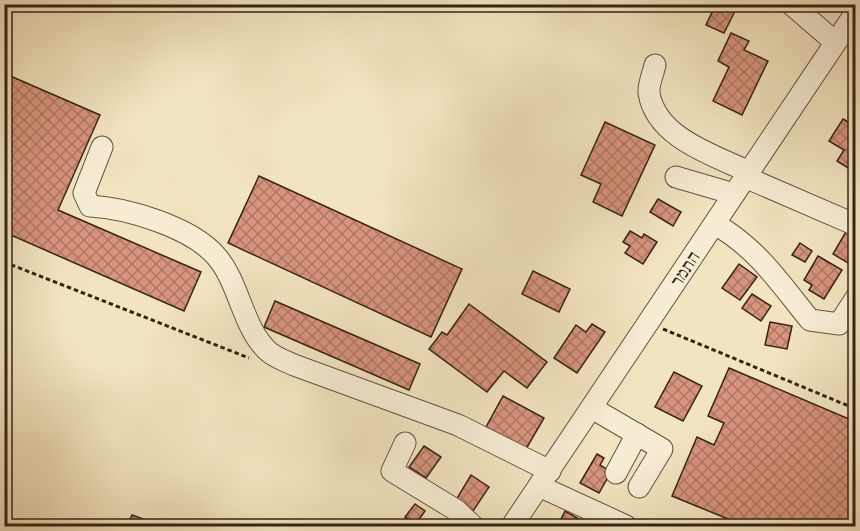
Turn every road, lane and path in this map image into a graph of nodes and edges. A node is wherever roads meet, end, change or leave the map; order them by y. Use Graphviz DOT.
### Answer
graph roads {
  1 [pos="791,4"];
  2 [pos="855,12"];
  3 [pos="834,42"];
  4 [pos="655,65"];
  5 [pos="102,147"];
  6 [pos="676,177"];
  7 [pos="743,181"];
  8 [pos="715,224"];
  9 [pos="855,225"];
  10 [pos="4,262"];
  11 [pos="855,298"];
  12 [pos="649,323"];
  13 [pos="249,358"];
  14 [pos="592,408"];
  15 [pos="855,409"];
  16 [pos="637,434"];
  17 [pos="405,443"];
  18 [pos="616,472"];
  19 [pos="545,478"];
  20 [pos="639,487"];
  21 [pos="473,526"];
  22 [pos="512,526"];
  23 [pos="626,526"];
  1 -- 3 [label="street"];
  2 -- 3 [label="street, התמר"];
  3 -- 7 [label="street, התמר"];
  4 -- 7 [label="street"];
  5 -- 19 [label="street"];
  6 -- 7 [label="street"];
  7 -- 8 [label="street, התמר"];
  7 -- 9 [label="street"];
  8 -- 11 [label="street"];
  8 -- 12 [label="street, התמר"];
  10 -- 13 [label="path"];
  12 -- 14 [label="street, התמר"];
  12 -- 15 [label="path"];
  14 -- 16 [label="street"];
  14 -- 19 [label="street, התמר"];
  16 -- 18 [label="street"];
  16 -- 20 [label="street"];
  17 -- 21 [label="street"];
  19 -- 22 [label="street, התמר"];
  19 -- 23 [label="street"];
}
